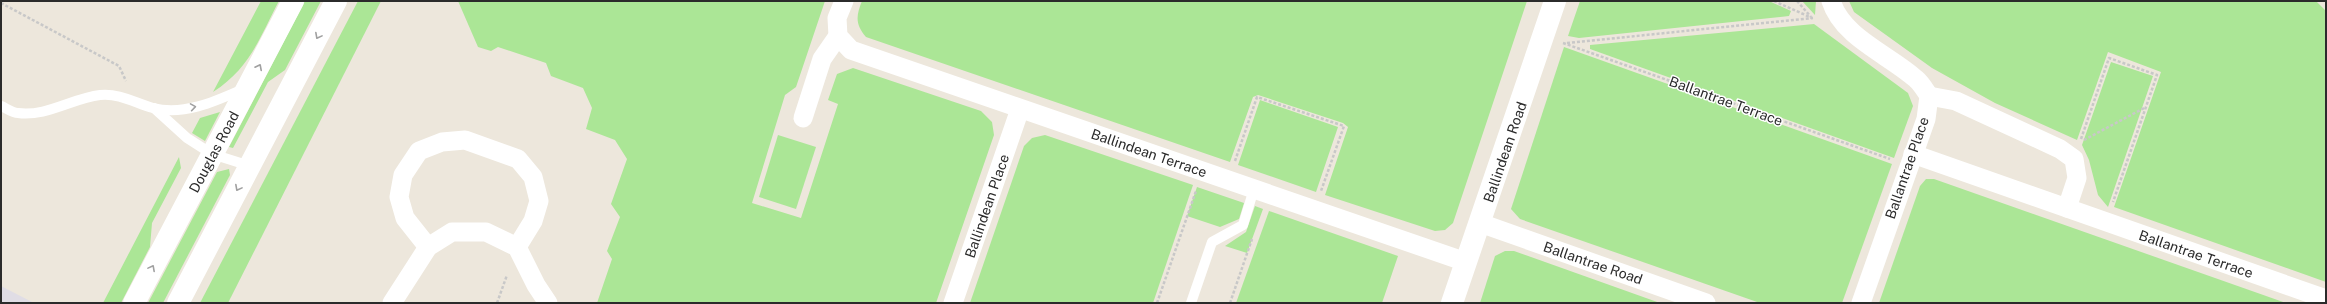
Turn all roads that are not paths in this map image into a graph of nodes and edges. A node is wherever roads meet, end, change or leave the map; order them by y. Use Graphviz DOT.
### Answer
graph roads {
  1 [pos="293,1"];
  2 [pos="336,1"];
  3 [pos="844,1"];
  4 [pos="1555,1"];
  5 [pos="1833,8"];
  6 [pos="838,36"];
  7 [pos="249,86"];
  8 [pos="1929,96"];
  9 [pos="1,106"];
  10 [pos="154,108"];
  11 [pos="1020,109"];
  12 [pos="803,118"];
  13 [pos="212,154"];
  14 [pos="1911,160"];
  15 [pos="250,166"];
  16 [pos="1254,189"];
  17 [pos="2067,208"];
  18 [pos="1480,223"];
  19 [pos="517,246"];
  20 [pos="428,247"];
  21 [pos="1466,262"];
  22 [pos="2326,299"];
  23 [pos="134,303"];
  24 [pos="178,303"];
  25 [pos="392,303"];
  26 [pos="548,303"];
  27 [pos="954,303"];
  28 [pos="1191,303"];
  29 [pos="1452,303"];
  30 [pos="1706,303"];
  31 [pos="1861,303"];
  7 -- 1 [label="main road, Douglas Road, one-way"];
  2 -- 15 [label="main road, one-way"];
  3 -- 6 [label="street"];
  4 -- 18 [label="main road, Ballindean Road"];
  5 -- 8 [label="street"];
  6 -- 11 [label="street, Ballindean Terrace"];
  6 -- 12 [label="street"];
  10 -- 7 [label="lane, one-way"];
  7 -- 13 [label="main road, Douglas Road"];
  8 -- 14 [label="street, Ballantrae Place"];
  8 -- 17 [label="street"];
  9 -- 10 [label="lane"];
  10 -- 13 [label="lane"];
  11 -- 16 [label="street, Ballindean Terrace"];
  11 -- 27 [label="street, Ballindean Place"];
  13 -- 15 [label="lane"];
  23 -- 13 [label="main road, Douglas Road, one-way"];
  14 -- 17 [label="street, Ballantrae Terrace"];
  14 -- 31 [label="street, Ballantrae Place"];
  15 -- 24 [label="main road, one-way"];
  16 -- 21 [label="street, Ballindean Terrace"];
  16 -- 28 [label="lane"];
  17 -- 22 [label="street, Ballantrae Terrace"];
  18 -- 21 [label="main road, Ballindean Road"];
  18 -- 30 [label="street, Ballantrae Road"];
  19 -- 20 [label="street"];
  19 -- 20 [label="street"];
  19 -- 26 [label="street"];
  20 -- 25 [label="street"];
  21 -- 29 [label="main road, Ballindean Road"];
}
